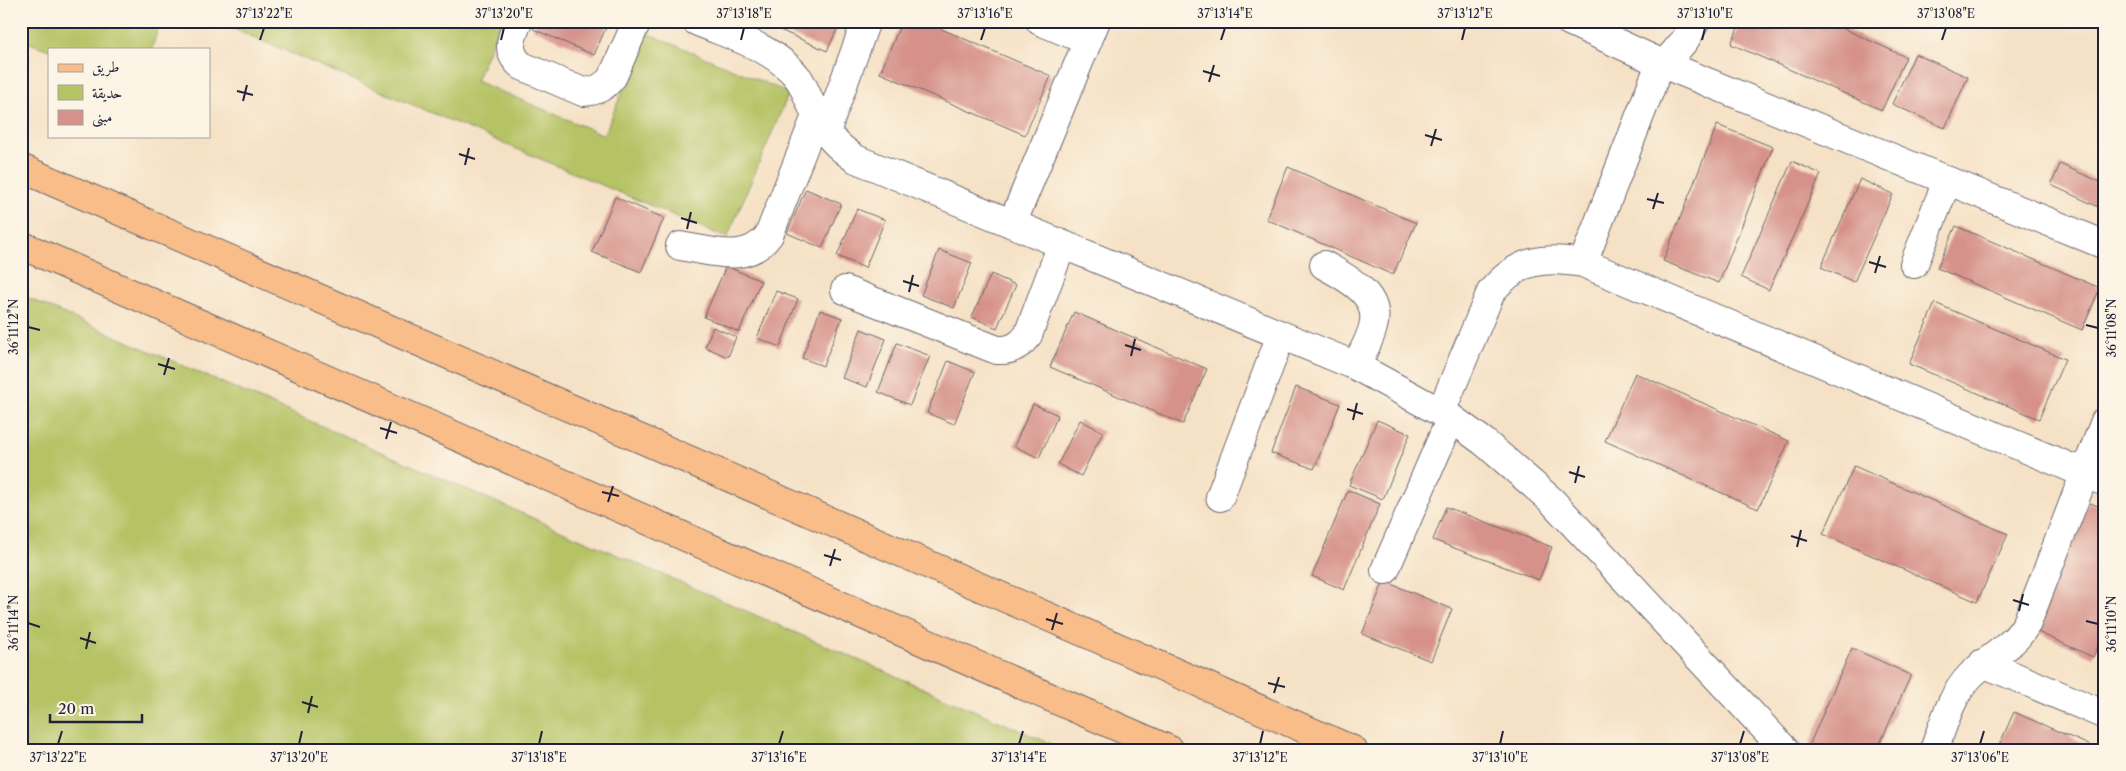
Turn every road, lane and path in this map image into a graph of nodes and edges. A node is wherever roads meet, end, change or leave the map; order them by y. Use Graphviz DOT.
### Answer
graph roads {
  1 [pos="518,21"];
  2 [pos="637,21"];
  3 [pos="696,21"];
  4 [pos="866,21"];
  5 [pos="1040,21"];
  6 [pos="1569,21"];
  7 [pos="1696,21"];
  8 [pos="1092,31"];
  9 [pos="1663,64"];
  10 [pos="821,124"];
  11 [pos="21,168"];
  12 [pos="1947,181"];
  13 [pos="1012,224"];
  14 [pos="1062,244"];
  15 [pos="21,245"];
  16 [pos="2105,245"];
  17 [pos="680,246"];
  18 [pos="1583,262"];
  19 [pos="1914,264"];
  20 [pos="1324,265"];
  21 [pos="845,290"];
  22 [pos="1281,335"];
  23 [pos="1356,366"];
  24 [pos="1446,415"];
  25 [pos="2105,421"];
  26 [pos="2095,478"];
  27 [pos="1220,497"];
  28 [pos="1385,570"];
  29 [pos="1983,663"];
  30 [pos="2105,715"];
  31 [pos="1170,750"];
  32 [pos="1354,750"];
  33 [pos="1785,750"];
  34 [pos="1934,750"];
  1 -- 2 [label="lane"];
  3 -- 10 [label="lane"];
  4 -- 10 [label="lane"];
  5 -- 8 [label="lane"];
  6 -- 9 [label="lane"];
  7 -- 9 [label="lane"];
  8 -- 13 [label="lane"];
  9 -- 12 [label="lane"];
  9 -- 18 [label="lane"];
  10 -- 13 [label="lane"];
  10 -- 17 [label="lane"];
  11 -- 32 [label="main road"];
  12 -- 16 [label="lane"];
  12 -- 19 [label="lane"];
  13 -- 14 [label="lane"];
  14 -- 21 [label="lane"];
  14 -- 22 [label="lane"];
  15 -- 31 [label="main road"];
  18 -- 24 [label="lane"];
  18 -- 26 [label="lane"];
  20 -- 23 [label="lane"];
  22 -- 23 [label="lane"];
  22 -- 27 [label="lane"];
  23 -- 24 [label="lane"];
  24 -- 28 [label="lane"];
  24 -- 33 [label="lane"];
  25 -- 26 [label="lane"];
  26 -- 29 [label="lane"];
  29 -- 30 [label="lane"];
  29 -- 34 [label="lane"];
}
